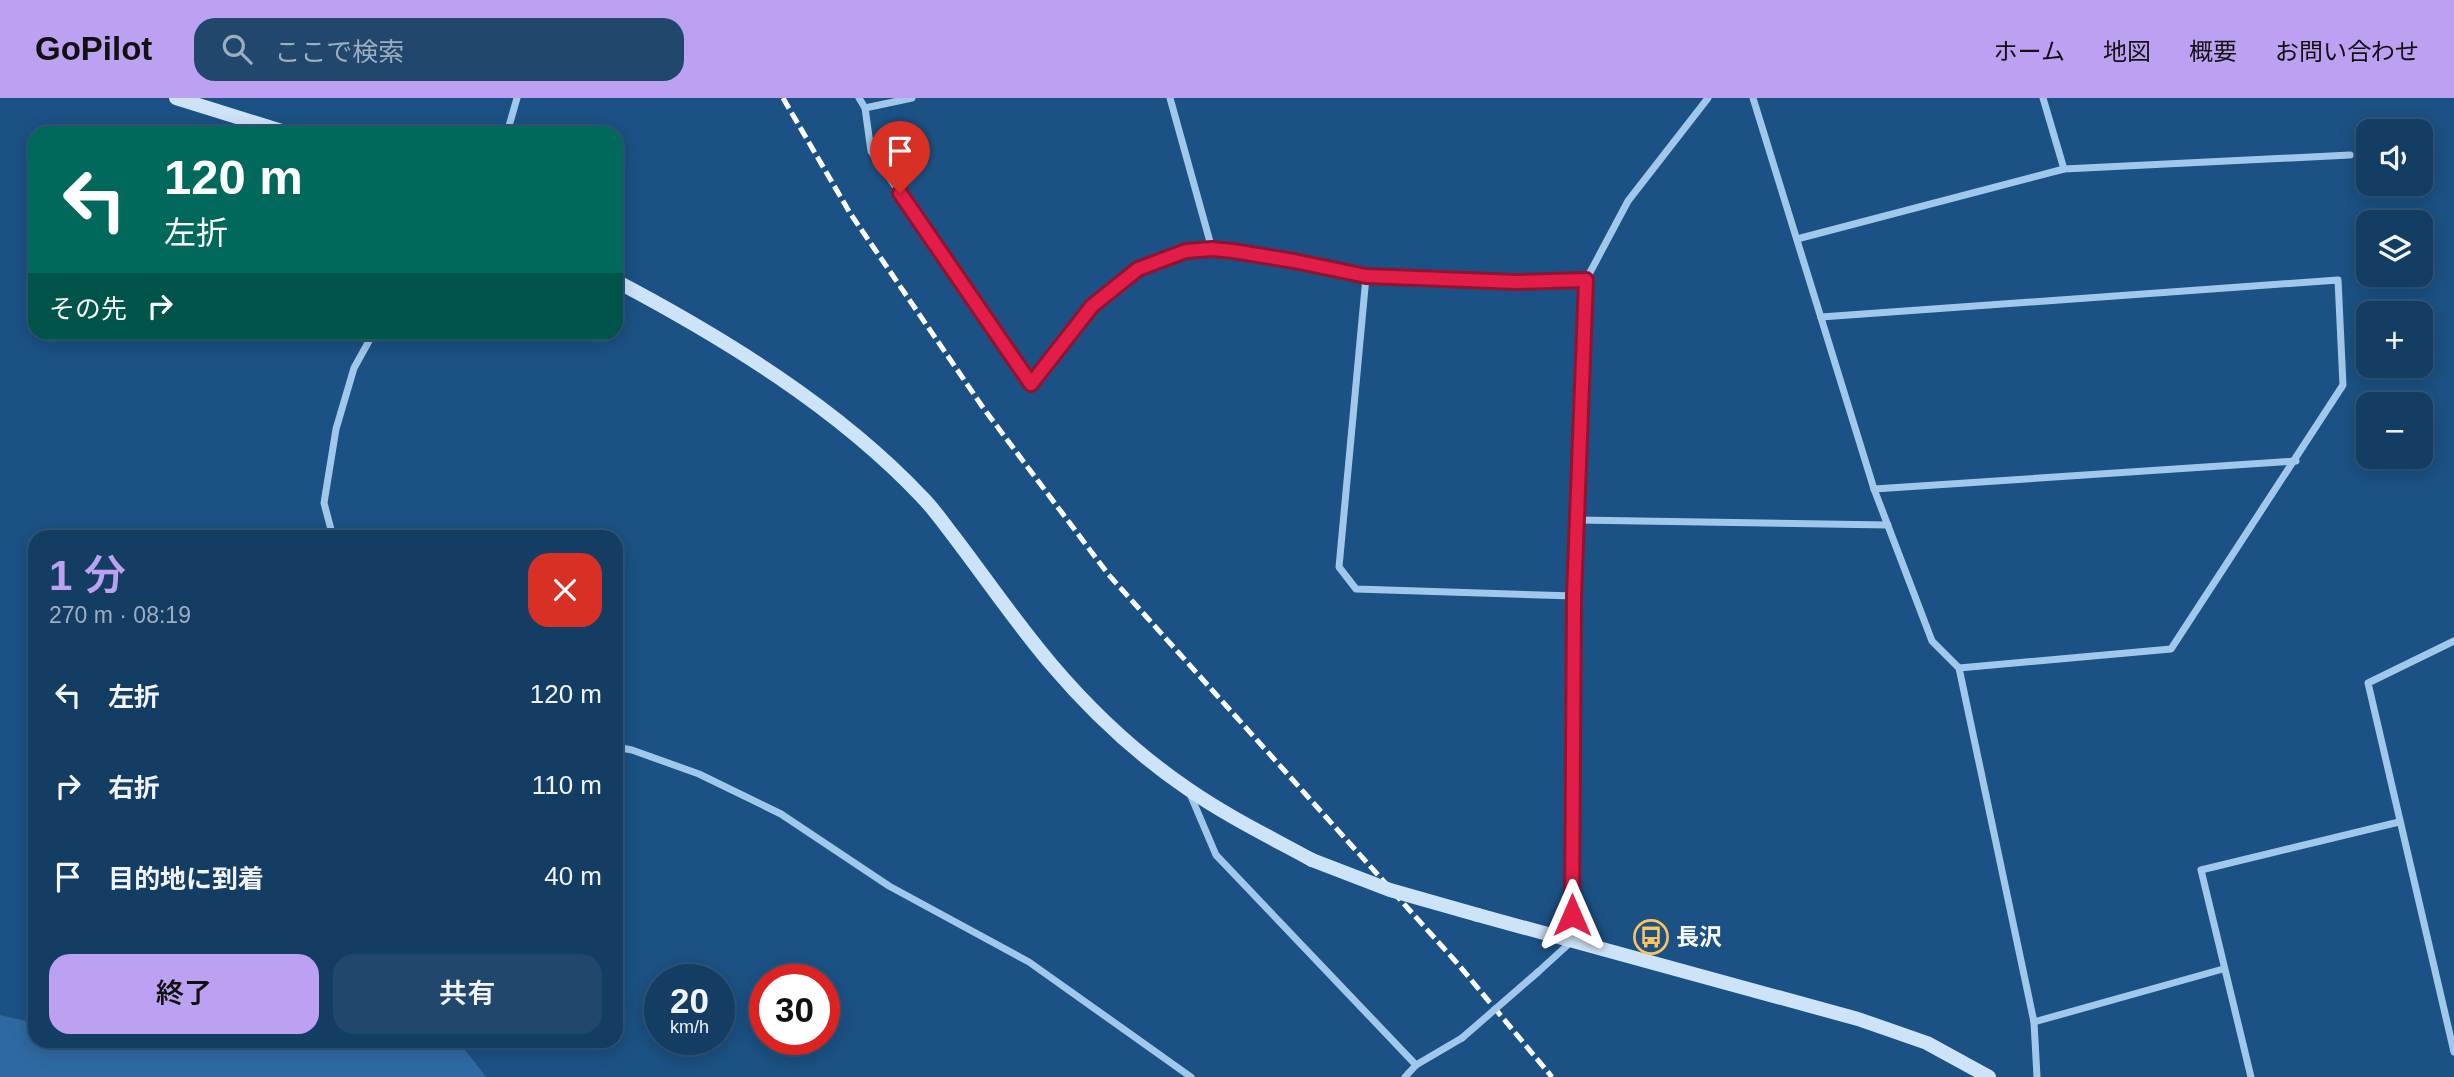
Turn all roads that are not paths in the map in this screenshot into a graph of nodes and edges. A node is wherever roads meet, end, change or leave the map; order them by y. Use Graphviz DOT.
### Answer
graph roads {
  1 [pos="176,98"];
  2 [pos="517,98"];
  3 [pos="859,98"];
  4 [pos="912,98"];
  5 [pos="1170,98"];
  6 [pos="1708,98"];
  7 [pos="1753,98"];
  8 [pos="2042,98"];
  9 [pos="865,108"];
  10 [pos="266,126"];
  11 [pos="509,126"];
  12 [pos="2350,155"];
  13 [pos="2064,169"];
  14 [pos="1797,239"];
  15 [pos="1212,249"];
  16 [pos="1366,276"];
  17 [pos="1586,280"];
  18 [pos="623,285"];
  19 [pos="1821,317"];
  20 [pos="370,340"];
  21 [pos="2296,461"];
  22 [pos="1874,489"];
  23 [pos="1577,520"];
  24 [pos="1888,525"];
  25 [pos="331,530"];
  26 [pos="1574,596"];
  27 [pos="2454,641"];
  28 [pos="1959,668"];
  29 [pos="623,748"];
  30 [pos="1187,789"];
  31 [pos="2399,821"];
  32 [pos="1572,941"];
  33 [pos="2223,969"];
  34 [pos="2034,1022"];
  35 [pos="2454,1052"];
  36 [pos="1416,1065"];
  37 [pos="1191,1077"];
  38 [pos="1405,1077"];
  39 [pos="1989,1077"];
  40 [pos="2037,1077"];
  41 [pos="2250,1077"];
  1 -- 10 [label="street"];
  2 -- 11 [label="street"];
  3 -- 9 [label="street"];
  4 -- 9 [label="street"];
  5 -- 15 [label="street"];
  6 -- 17 [label="street"];
  7 -- 14 [label="street"];
  8 -- 13 [label="street"];
  9 -- 15 [label="street"];
  12 -- 13 [label="street"];
  13 -- 14 [label="street"];
  14 -- 19 [label="street"];
  15 -- 16 [label="street"];
  16 -- 17 [label="street"];
  16 -- 26 [label="street"];
  17 -- 23 [label="street"];
  18 -- 30 [label="street"];
  19 -- 21 [label="street"];
  19 -- 22 [label="street"];
  20 -- 25 [label="street"];
  21 -- 22 [label="street"];
  21 -- 28 [label="street"];
  22 -- 24 [label="street"];
  23 -- 24 [label="street"];
  23 -- 26 [label="street"];
  24 -- 28 [label="street"];
  26 -- 32 [label="street"];
  27 -- 31 [label="street"];
  28 -- 34 [label="street"];
  29 -- 37 [label="street"];
  30 -- 32 [label="street, bridge"];
  30 -- 36 [label="street"];
  31 -- 33 [label="street"];
  31 -- 35 [label="street"];
  32 -- 36 [label="street, bridge"];
  32 -- 39 [label="street"];
  33 -- 34 [label="street"];
  33 -- 41 [label="street"];
  34 -- 40 [label="street"];
  36 -- 38 [label="street"];
}
